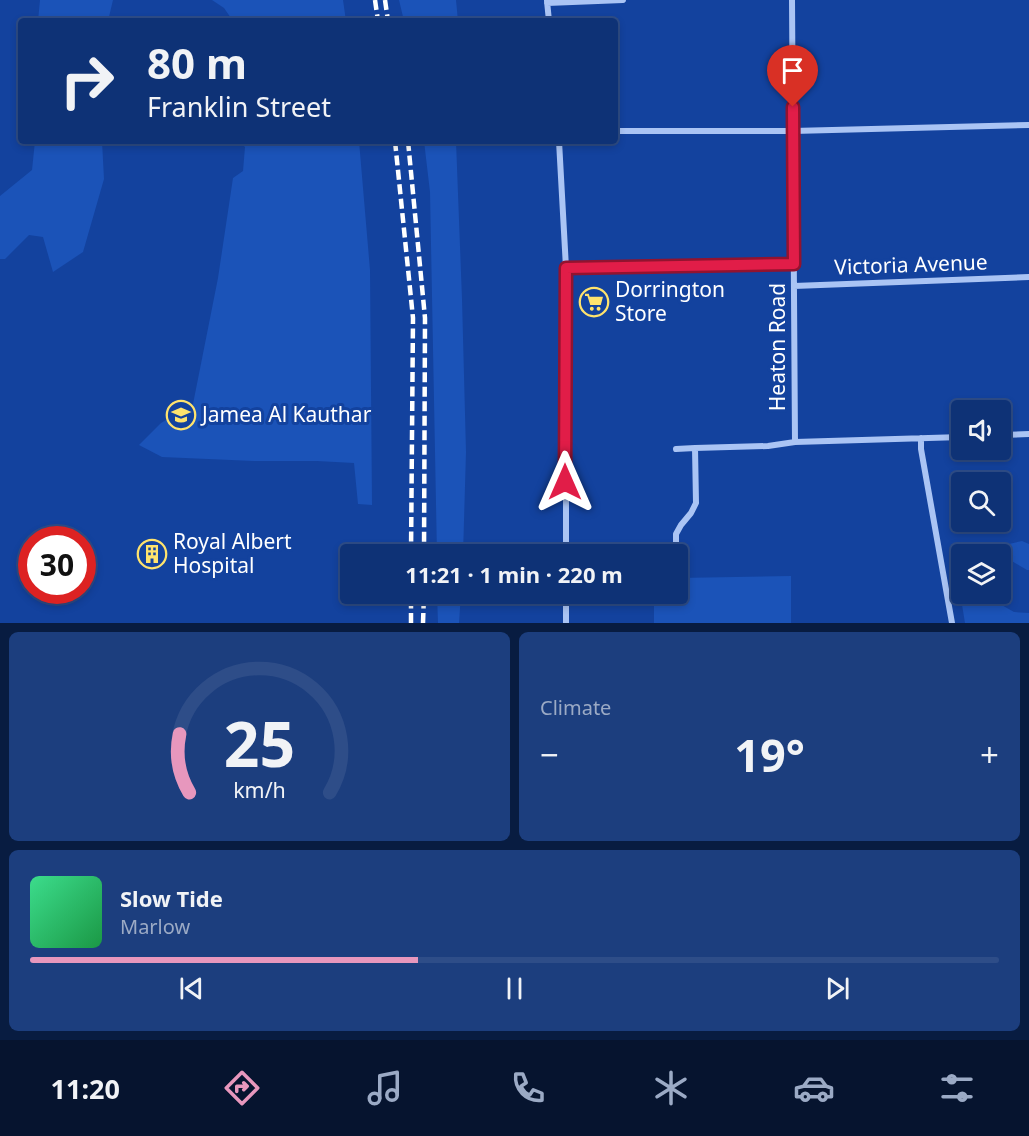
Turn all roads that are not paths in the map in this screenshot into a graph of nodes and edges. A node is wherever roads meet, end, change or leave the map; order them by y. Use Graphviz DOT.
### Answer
graph roads {
  1 [pos="623,0"];
  2 [pos="792,0"];
  3 [pos="547,2"];
  4 [pos="549,18"];
  5 [pos="1029,125"];
  6 [pos="793,130"];
  7 [pos="618,131"];
  8 [pos="559,144"];
  9 [pos="794,264"];
  10 [pos="566,268"];
  11 [pos="1029,277"];
  12 [pos="794,286"];
  13 [pos="1029,434"];
  14 [pos="1011,435"];
  15 [pos="951,437"];
  16 [pos="921,438"];
  17 [pos="795,442"];
  18 [pos="695,448"];
  19 [pos="676,449"];
  20 [pos="566,544"];
  21 [pos="676,544"];
  22 [pos="566,604"];
  23 [pos="566,623"];
  24 [pos="952,623"];
  1 -- 3 [label="street"];
  2 -- 6 [label="street, Heaton Road"];
  3 -- 4 [label="street"];
  5 -- 6 [label="street"];
  6 -- 7 [label="street"];
  6 -- 9 [label="street, Heaton Road"];
  8 -- 10 [label="street"];
  9 -- 10 [label="street"];
  9 -- 12 [label="street, Heaton Road"];
  10 -- 20 [label="street"];
  11 -- 12 [label="street, Victoria Avenue"];
  12 -- 17 [label="street, Heaton Road"];
  13 -- 14 [label="street"];
  15 -- 16 [label="street"];
  16 -- 17 [label="street"];
  16 -- 24 [label="street"];
  17 -- 18 [label="street"];
  18 -- 19 [label="street"];
  18 -- 21 [label="street"];
  22 -- 23 [label="street"];
}
